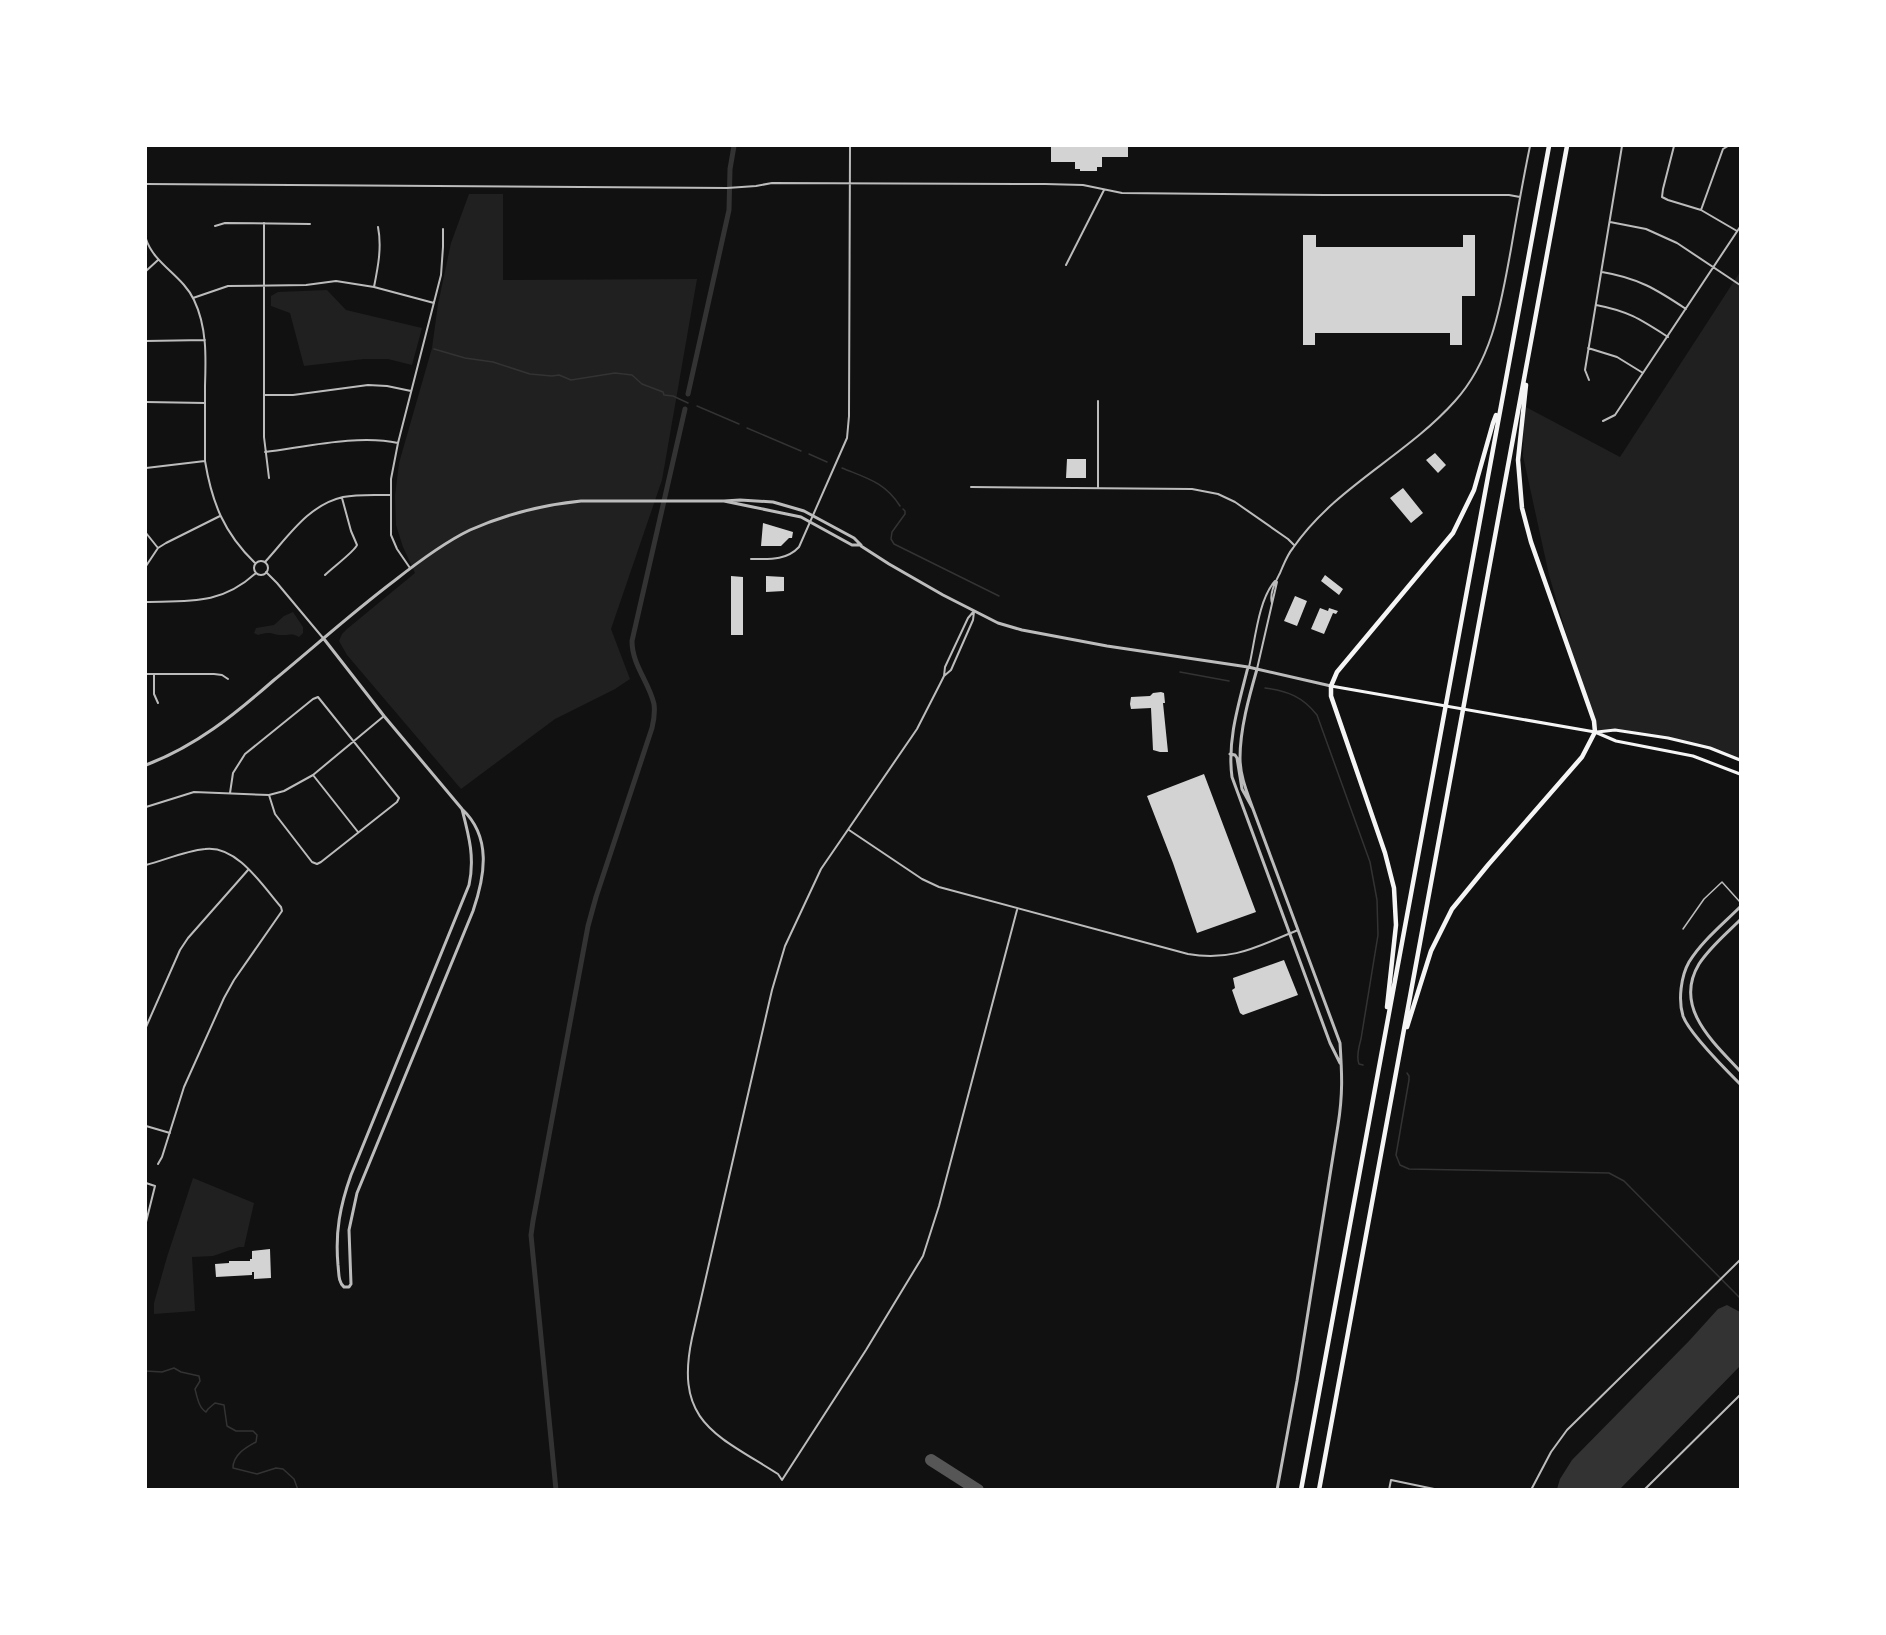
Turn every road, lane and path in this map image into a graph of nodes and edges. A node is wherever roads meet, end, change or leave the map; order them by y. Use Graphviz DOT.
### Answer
graph roads {
  1 [pos="850,146"];
  2 [pos="1530,146"];
  3 [pos="1549,146"];
  4 [pos="1567,146"];
  5 [pos="1622,146"];
  6 [pos="1674,146"];
  7 [pos="1728,146"];
  8 [pos="850,183"];
  9 [pos="146,184"];
  10 [pos="1104,190"];
  11 [pos="1520,197"];
  12 [pos="1701,210"];
  13 [pos="1610,222"];
  14 [pos="264,223"];
  15 [pos="310,224"];
  16 [pos="146,226"];
  17 [pos="215,226"];
  18 [pos="378,227"];
  19 [pos="1740,227"];
  20 [pos="443,228"];
  21 [pos="146,231"];
  22 [pos="1737,231"];
  23 [pos="146,238"];
  24 [pos="158,260"];
  25 [pos="1066,265"];
  26 [pos="1714,267"];
  27 [pos="146,271"];
  28 [pos="1601,272"];
  29 [pos="264,285"];
  30 [pos="1740,285"];
  31 [pos="374,287"];
  32 [pos="194,298"];
  33 [pos="434,303"];
  34 [pos="1596,305"];
  35 [pos="1686,309"];
  36 [pos="1668,337"];
  37 [pos="205,340"];
  38 [pos="146,341"];
  39 [pos="1530,344"];
  40 [pos="1588,348"];
  41 [pos="1643,373"];
  42 [pos="1589,380"];
  43 [pos="411,391"];
  44 [pos="264,395"];
  45 [pos="1098,401"];
  46 [pos="146,402"];
  47 [pos="205,403"];
  48 [pos="1500,407"];
  49 [pos="1603,421"];
  50 [pos="398,443"];
  51 [pos="265,452"];
  52 [pos="205,461"];
  53 [pos="146,468"];
  54 [pos="269,477"];
  55 [pos="971,487"];
  56 [pos="1098,488"];
  57 [pos="390,495"];
  58 [pos="342,498"];
  59 [pos="724,501"];
  60 [pos="220,516"];
  61 [pos="814,516"];
  62 [pos="811,522"];
  63 [pos="146,533"];
  64 [pos="861,545"];
  65 [pos="1294,546"];
  66 [pos="158,548"];
  67 [pos="751,559"];
  68 [pos="265,562"];
  69 [pos="255,563"];
  70 [pos="146,566"];
  71 [pos="411,568"];
  72 [pos="266,572"];
  73 [pos="256,573"];
  74 [pos="324,575"];
  75 [pos="1277,579"];
  76 [pos="146,602"];
  77 [pos="974,611"];
  78 [pos="324,639"];
  79 [pos="1248,667"];
  80 [pos="1257,669"];
  81 [pos="146,674"];
  82 [pos="154,674"];
  83 [pos="944,676"];
  84 [pos="228,679"];
  85 [pos="1331,686"];
  86 [pos="158,703"];
  87 [pos="384,716"];
  88 [pos="1595,732"];
  89 [pos="354,741"];
  90 [pos="1230,754"];
  91 [pos="1740,760"];
  92 [pos="146,765"];
  93 [pos="1740,774"];
  94 [pos="313,775"];
  95 [pos="230,793"];
  96 [pos="269,795"];
  97 [pos="146,807"];
  98 [pos="462,809"];
  99 [pos="1253,809"];
  100 [pos="848,829"];
  101 [pos="358,832"];
  102 [pos="146,866"];
  103 [pos="248,870"];
  104 [pos="1740,902"];
  105 [pos="1740,907"];
  106 [pos="1017,909"];
  107 [pos="1740,920"];
  108 [pos="1683,929"];
  109 [pos="1298,930"];
  110 [pos="1289,934"];
  111 [pos="146,1027"];
  112 [pos="1401,1044"];
  113 [pos="1382,1052"];
  114 [pos="1342,1067"];
  115 [pos="1740,1071"];
  116 [pos="1740,1084"];
  117 [pos="146,1126"];
  118 [pos="170,1133"];
  119 [pos="158,1164"];
  120 [pos="146,1183"];
  121 [pos="146,1222"];
  122 [pos="1740,1260"];
  123 [pos="1740,1395"];
  124 [pos="1277,1490"];
  125 [pos="1301,1490"];
  126 [pos="1319,1490"];
  127 [pos="1389,1490"];
  128 [pos="1439,1490"];
  129 [pos="1531,1490"];
  130 [pos="1644,1490"];
  1 -- 8 [label="street"];
  2 -- 11 [label="street"];
  3 -- 48 [label="highway"];
  4 -- 39 [label="highway"];
  5 -- 13 [label="street"];
  6 -- 12 [label="street"];
  7 -- 12 [label="street"];
  8 -- 9 [label="street"];
  8 -- 10 [label="street"];
  8 -- 61 [label="street"];
  10 -- 11 [label="street"];
  10 -- 25 [label="street"];
  11 -- 65 [label="street"];
  12 -- 22 [label="street"];
  13 -- 26 [label="street"];
  13 -- 28 [label="street"];
  14 -- 15 [label="street"];
  14 -- 17 [label="street"];
  14 -- 29 [label="street"];
  16 -- 21 [label="street"];
  18 -- 31 [label="street"];
  19 -- 22 [label="street"];
  20 -- 33 [label="street"];
  22 -- 26 [label="street"];
  23 -- 24 [label="street"];
  24 -- 27 [label="street"];
  24 -- 32 [label="street"];
  26 -- 30 [label="street"];
  26 -- 35 [label="street"];
  28 -- 34 [label="street"];
  28 -- 35 [label="street"];
  29 -- 31 [label="street"];
  29 -- 32 [label="street"];
  29 -- 44 [label="street"];
  31 -- 33 [label="street"];
  32 -- 37 [label="street"];
  33 -- 43 [label="street"];
  34 -- 36 [label="street"];
  34 -- 40 [label="street"];
  35 -- 36 [label="street"];
  36 -- 41 [label="street"];
  37 -- 38 [label="street"];
  37 -- 47 [label="street"];
  39 -- 88 [label="highway"];
  39 -- 112 [label="highway"];
  40 -- 41 [label="street"];
  40 -- 42 [label="street"];
  41 -- 49 [label="street"];
  43 -- 44 [label="street"];
  43 -- 50 [label="street"];
  44 -- 51 [label="street"];
  45 -- 56 [label="street"];
  46 -- 47 [label="street"];
  47 -- 52 [label="street"];
  48 -- 85 [label="highway"];
  48 -- 113 [label="highway"];
  50 -- 51 [label="street"];
  50 -- 57 [label="street"];
  51 -- 54 [label="street"];
  52 -- 53 [label="street"];
  52 -- 60 [label="street"];
  55 -- 56 [label="street"];
  56 -- 65 [label="street"];
  57 -- 58 [label="street"];
  57 -- 71 [label="street"];
  58 -- 68 [label="street"];
  58 -- 74 [label="street"];
  59 -- 61 [label="street"];
  59 -- 62 [label="street"];
  59 -- 71 [label="street"];
  60 -- 66 [label="street"];
  60 -- 69 [label="street"];
  61 -- 62 [label="street"];
  61 -- 64 [label="street"];
  62 -- 64 [label="street"];
  62 -- 67 [label="street"];
  63 -- 66 [label="street"];
  64 -- 77 [label="street"];
  65 -- 75 [label="street"];
  66 -- 70 [label="street"];
  68 -- 69 [label="street"];
  68 -- 72 [label="street"];
  69 -- 73 [label="street"];
  71 -- 78 [label="street"];
  72 -- 73 [label="street"];
  72 -- 78 [label="street"];
  73 -- 76 [label="street"];
  75 -- 79 [label="street"];
  75 -- 80 [label="street"];
  77 -- 79 [label="street"];
  77 -- 83 [label="street"];
  77 -- 83 [label="street"];
  78 -- 87 [label="street"];
  78 -- 92 [label="street"];
  79 -- 80 [label="street"];
  79 -- 90 [label="street"];
  80 -- 85 [label="street"];
  80 -- 99 [label="street"];
  81 -- 82 [label="street"];
  82 -- 84 [label="street"];
  82 -- 86 [label="street"];
  83 -- 100 [label="street"];
  85 -- 88 [label="main road"];
  85 -- 113 [label="highway"];
  87 -- 89 [label="street"];
  87 -- 98 [label="street"];
  88 -- 91 [label="main road"];
  88 -- 93 [label="main road"];
  88 -- 112 [label="highway"];
  89 -- 94 [label="street"];
  89 -- 95 [label="street"];
  89 -- 101 [label="street"];
  90 -- 99 [label="street"];
  90 -- 110 [label="street"];
  94 -- 96 [label="street"];
  94 -- 101 [label="street"];
  95 -- 96 [label="street"];
  95 -- 97 [label="street"];
  96 -- 101 [label="street"];
  98 -- 98 [label="street"];
  99 -- 109 [label="street"];
  100 -- 106 [label="street"];
  100 -- 106 [label="street"];
  102 -- 103 [label="street"];
  103 -- 111 [label="street"];
  103 -- 118 [label="street"];
  104 -- 108 [label="lane"];
  105 -- 116 [label="street"];
  106 -- 110 [label="street"];
  107 -- 115 [label="street"];
  109 -- 110 [label="street"];
  109 -- 114 [label="street"];
  110 -- 114 [label="street"];
  112 -- 126 [label="highway"];
  113 -- 125 [label="highway"];
  114 -- 124 [label="street"];
  117 -- 118 [label="street"];
  118 -- 119 [label="street"];
  120 -- 121 [label="street"];
  122 -- 129 [label="street"];
  123 -- 130 [label="street"];
  127 -- 128 [label="street"];
}
